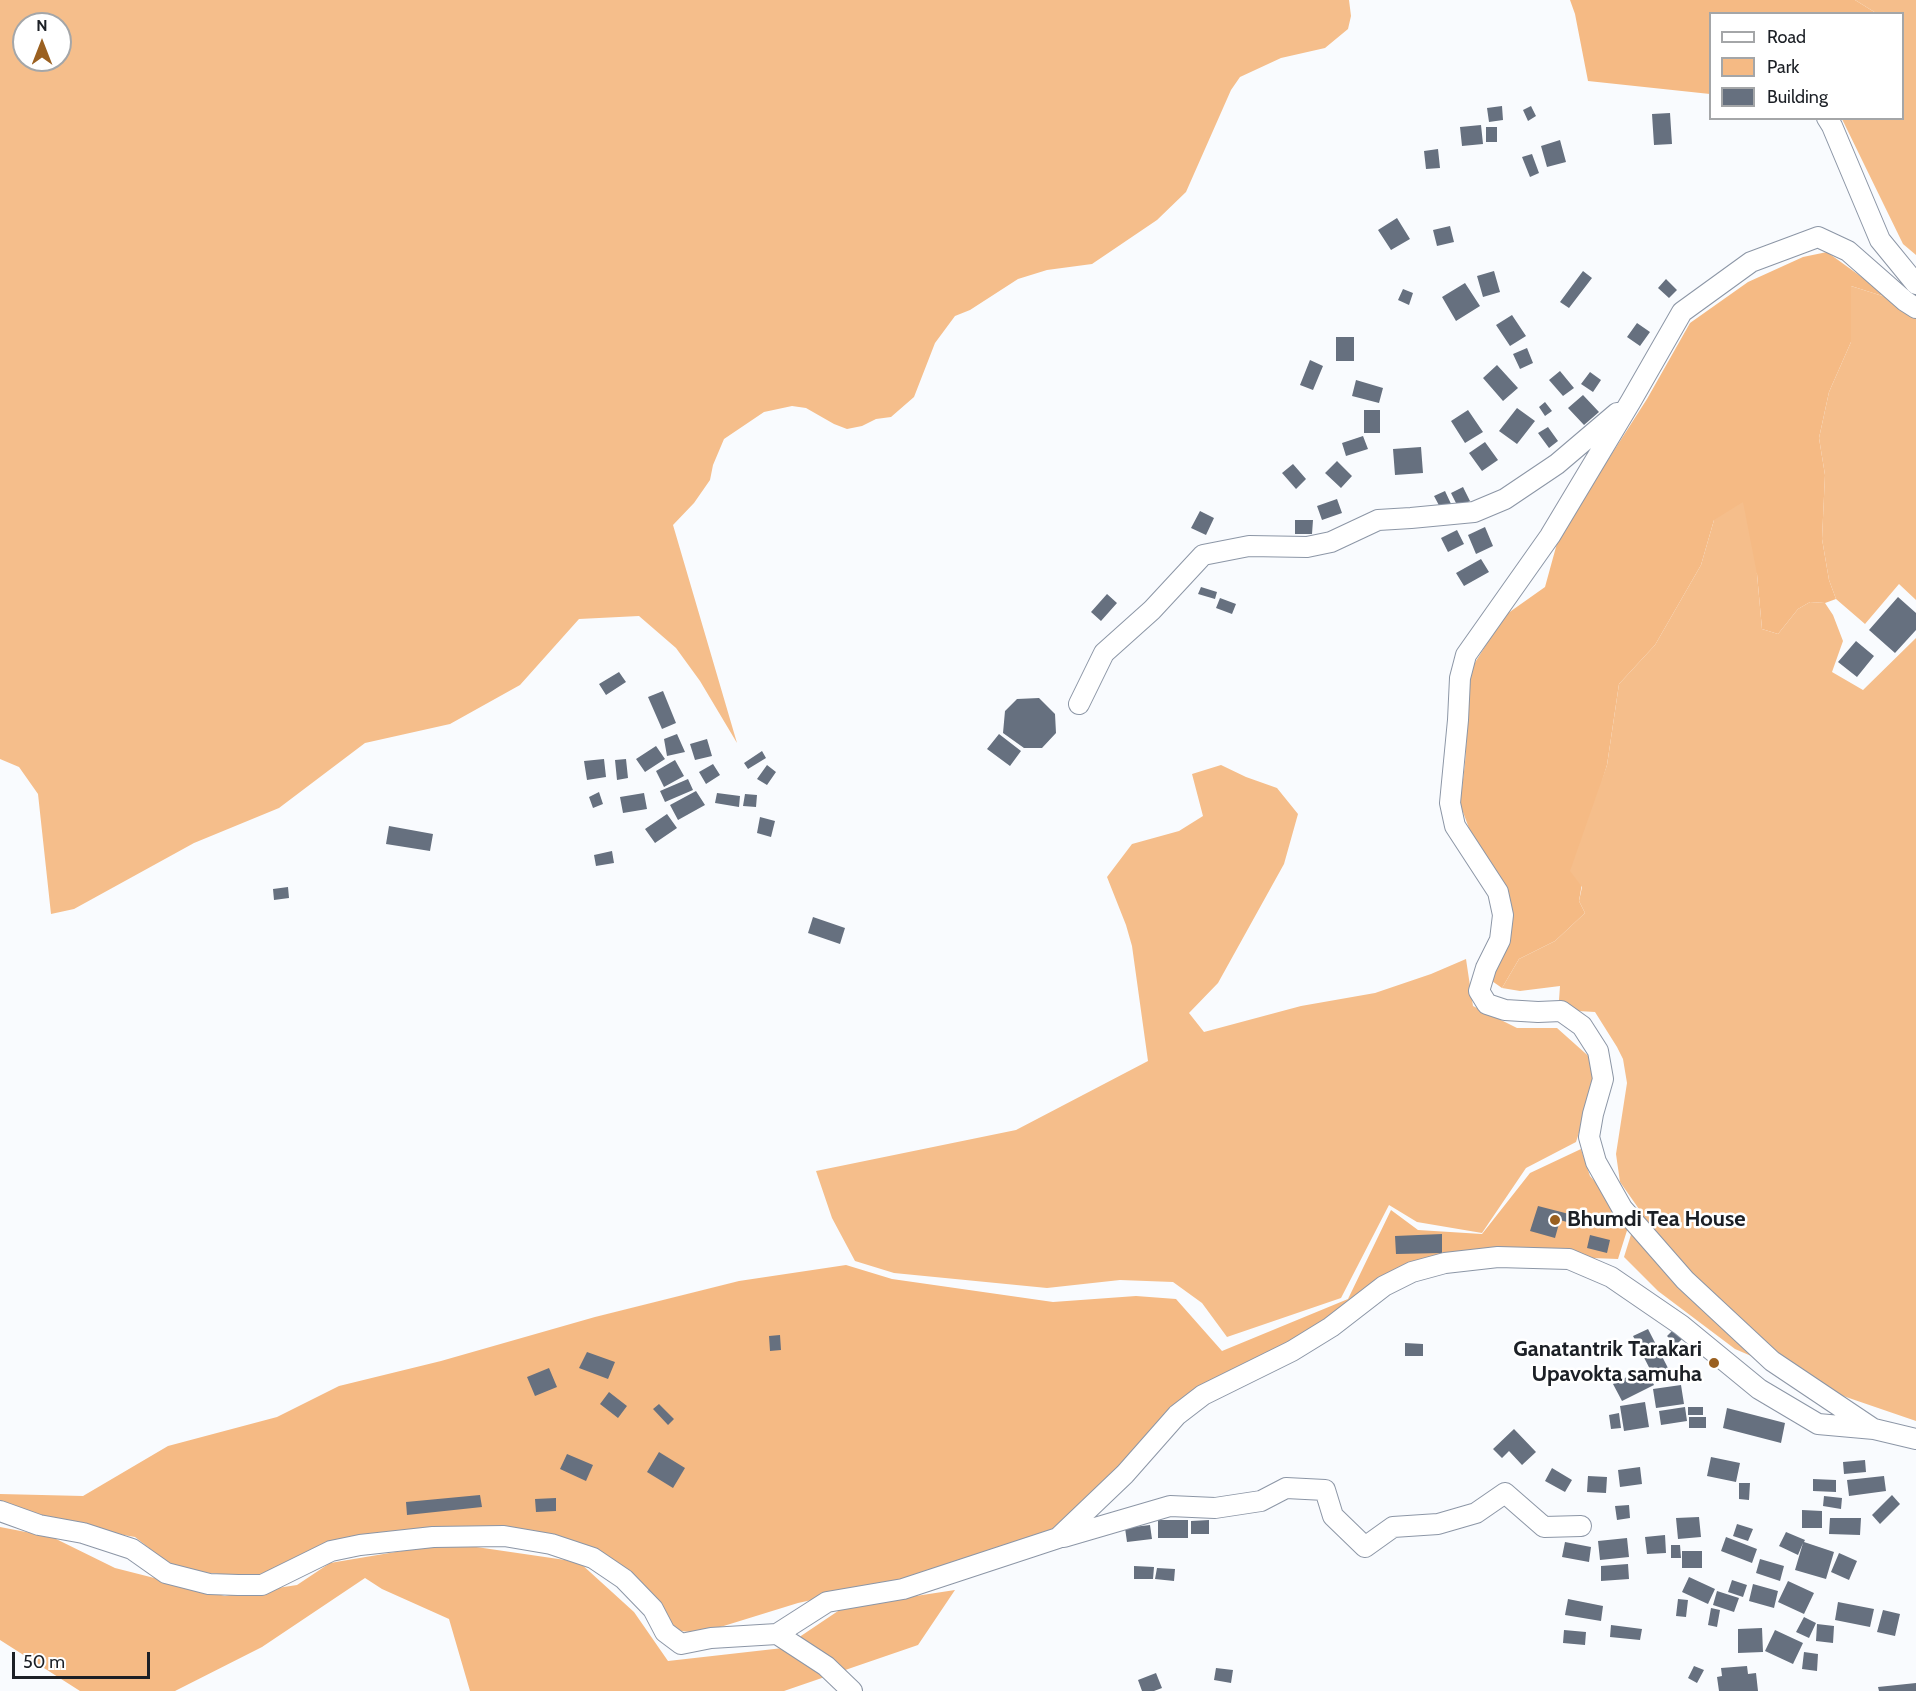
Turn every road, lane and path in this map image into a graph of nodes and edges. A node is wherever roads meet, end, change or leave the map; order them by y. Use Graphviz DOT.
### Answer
graph roads {
  1 [pos="1828,120"];
  2 [pos="1916,284"];
  3 [pos="1916,308"];
  4 [pos="1631,401"];
  5 [pos="1079,704"];
  6 [pos="1874,1429"];
  7 [pos="1916,1439"];
  8 [pos="0,1511"];
  9 [pos="1581,1526"];
  10 [pos="1058,1538"];
  11 [pos="777,1634"];
  12 [pos="852,1691"];
  1 -- 2 [label="street"];
  3 -- 4 [label="street"];
  4 -- 5 [label="street"];
  4 -- 6 [label="street"];
  6 -- 7 [label="street"];
  6 -- 10 [label="street"];
  8 -- 11 [label="street"];
  9 -- 10 [label="street"];
  10 -- 11 [label="street"];
  11 -- 12 [label="street"];
}
